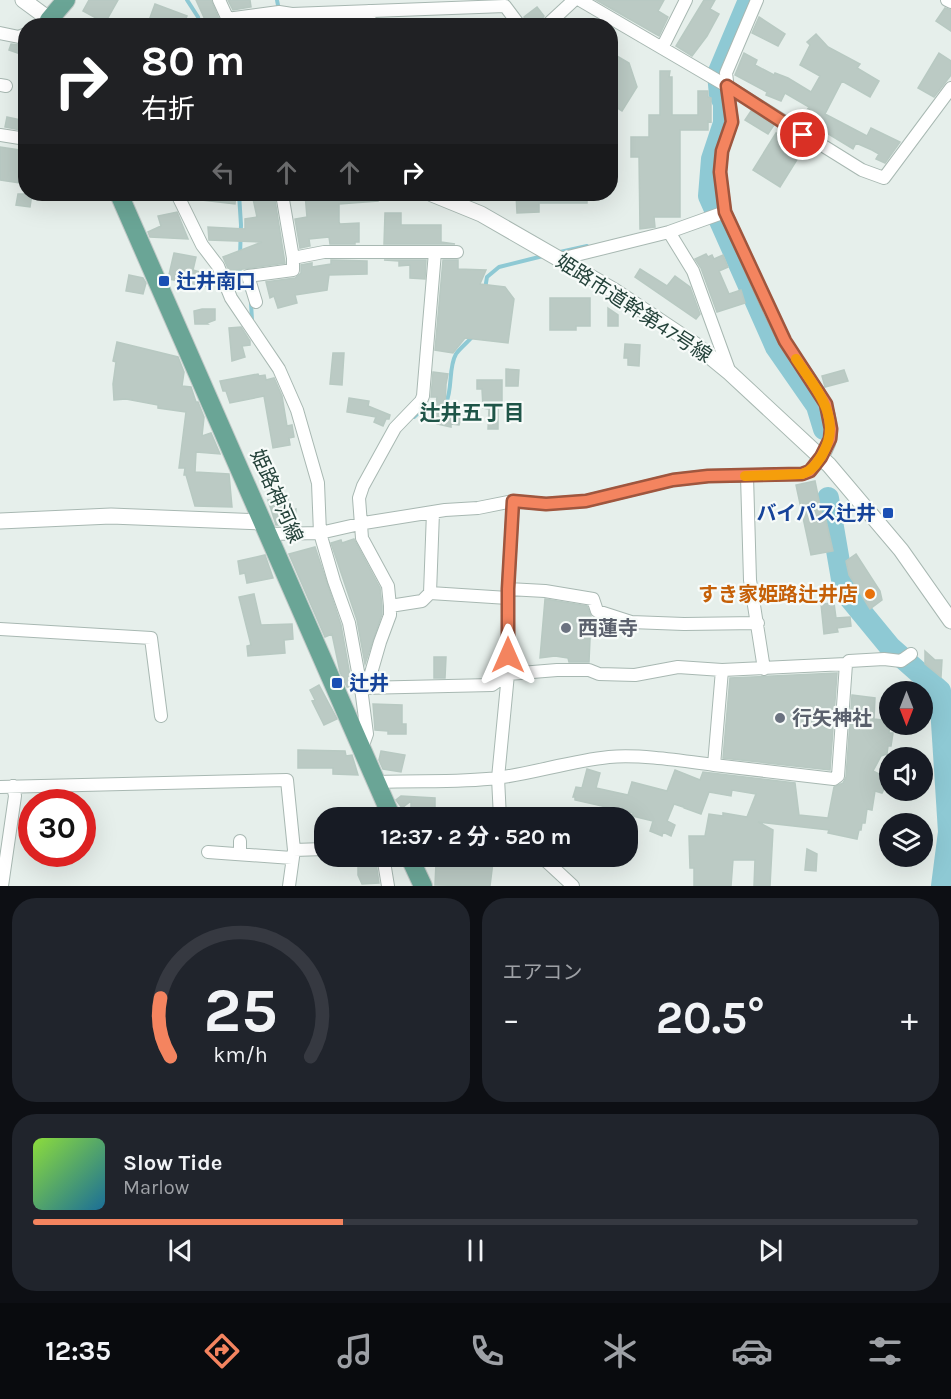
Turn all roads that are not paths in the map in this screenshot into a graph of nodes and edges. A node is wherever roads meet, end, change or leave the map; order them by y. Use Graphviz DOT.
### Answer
graph roads {
  1 [pos="23,0"];
  2 [pos="66,0"];
  3 [pos="219,0"];
  4 [pos="574,0"];
  5 [pos="580,0"];
  6 [pos="686,0"];
  7 [pos="757,0"];
  8 [pos="369,11"];
  9 [pos="44,18"];
  10 [pos="56,18"];
  11 [pos="227,18"];
  12 [pos="249,18"];
  13 [pos="369,18"];
  14 [pos="514,18"];
  15 [pos="555,18"];
  16 [pos="611,18"];
  17 [pos="618,22"];
  18 [pos="0,33"];
  19 [pos="18,38"];
  20 [pos="662,48"];
  21 [pos="727,86"];
  22 [pos="951,88"];
  23 [pos="0,135"];
  24 [pos="18,138"];
  25 [pos="122,201"];
  26 [pos="180,201"];
  27 [pos="283,201"];
  28 [pos="449,201"];
  29 [pos="725,212"];
  30 [pos="669,232"];
  31 [pos="435,252"];
  32 [pos="457,252"];
  33 [pos="293,258"];
  34 [pos="560,259"];
  35 [pos="256,302"];
  36 [pos="730,373"];
  37 [pos="821,457"];
  38 [pos="747,476"];
  39 [pos="513,501"];
  40 [pos="433,512"];
  41 [pos="0,521"];
  42 [pos="360,524"];
  43 [pos="266,528"];
  44 [pos="320,534"];
  45 [pos="430,593"];
  46 [pos="508,594"];
  47 [pos="390,606"];
  48 [pos="951,621"];
  49 [pos="758,623"];
  50 [pos="0,629"];
  51 [pos="908,657"];
  52 [pos="846,664"];
  53 [pos="764,669"];
  54 [pos="722,670"];
  55 [pos="508,674"];
  56 [pos="364,688"];
  57 [pos="162,716"];
  58 [pos="362,748"];
  59 [pos="714,765"];
  60 [pos="498,778"];
  61 [pos="378,782"];
  62 [pos="13,786"];
  63 [pos="0,787"];
  64 [pos="388,807"];
  65 [pos="499,807"];
  66 [pos="240,841"];
  67 [pos="314,851"];
  68 [pos="208,852"];
  69 [pos="240,854"];
  70 [pos="293,854"];
  71 [pos="385,867"];
  72 [pos="414,867"];
  73 [pos="553,867"];
  74 [pos="6,885"];
  75 [pos="290,886"];
  76 [pos="388,886"];
  77 [pos="423,886"];
  78 [pos="573,886"];
  1 -- 9 [label="street"];
  2 -- 10 [label="main road"];
  3 -- 11 [label="street"];
  4 -- 15 [label="street"];
  5 -- 16 [label="street"];
  6 -- 20 [label="street"];
  7 -- 21 [label="street"];
  8 -- 12 [label="street"];
  8 -- 13 [label="street"];
  8 -- 14 [label="street"];
  17 -- 20 [label="street"];
  18 -- 19 [label="street"];
  20 -- 21 [label="street"];
  21 -- 22 [label="street"];
  21 -- 29 [label="street"];
  23 -- 24 [label="street"];
  25 -- 43 [label="main road, 姫路神河線"];
  26 -- 44 [label="street"];
  27 -- 33 [label="street"];
  28 -- 34 [label="street, 姫路市道幹第47号線"];
  29 -- 30 [label="street"];
  29 -- 37 [label="street"];
  30 -- 34 [label="street"];
  30 -- 36 [label="street"];
  31 -- 32 [label="street"];
  31 -- 33 [label="street"];
  31 -- 42 [label="street"];
  33 -- 35 [label="street"];
  34 -- 36 [label="street, 姫路市道幹第47号線"];
  36 -- 37 [label="street, 姫路市道幹第47号線"];
  37 -- 38 [label="street"];
  37 -- 48 [label="street, 姫路市道幹第47号線"];
  38 -- 39 [label="street"];
  38 -- 49 [label="street"];
  39 -- 40 [label="street"];
  39 -- 46 [label="street"];
  40 -- 42 [label="street"];
  40 -- 45 [label="street"];
  41 -- 43 [label="street"];
  42 -- 44 [label="street"];
  42 -- 47 [label="street"];
  43 -- 44 [label="street"];
  43 -- 58 [label="main road, 姫路神河線"];
  44 -- 56 [label="street"];
  45 -- 46 [label="street"];
  45 -- 47 [label="street"];
  46 -- 49 [label="street"];
  46 -- 55 [label="street"];
  47 -- 56 [label="street"];
  49 -- 53 [label="street"];
  50 -- 57 [label="street"];
  51 -- 52 [label="street"];
  52 -- 53 [label="street"];
  52 -- 59 [label="street"];
  53 -- 54 [label="street"];
  54 -- 55 [label="street"];
  54 -- 59 [label="street"];
  55 -- 56 [label="street"];
  55 -- 60 [label="street"];
  56 -- 58 [label="street"];
  58 -- 61 [label="main road, 姫路神河線"];
  59 -- 60 [label="street"];
  60 -- 61 [label="street"];
  60 -- 65 [label="street"];
  61 -- 64 [label="main road, 姫路神河線"];
  62 -- 63 [label="street"];
  62 -- 70 [label="street"];
  62 -- 74 [label="street"];
  66 -- 69 [label="street"];
  67 -- 70 [label="street"];
  68 -- 69 [label="street"];
  69 -- 70 [label="street"];
  70 -- 75 [label="street"];
  71 -- 76 [label="street"];
  72 -- 77 [label="main road"];
  73 -- 78 [label="street"];
}
